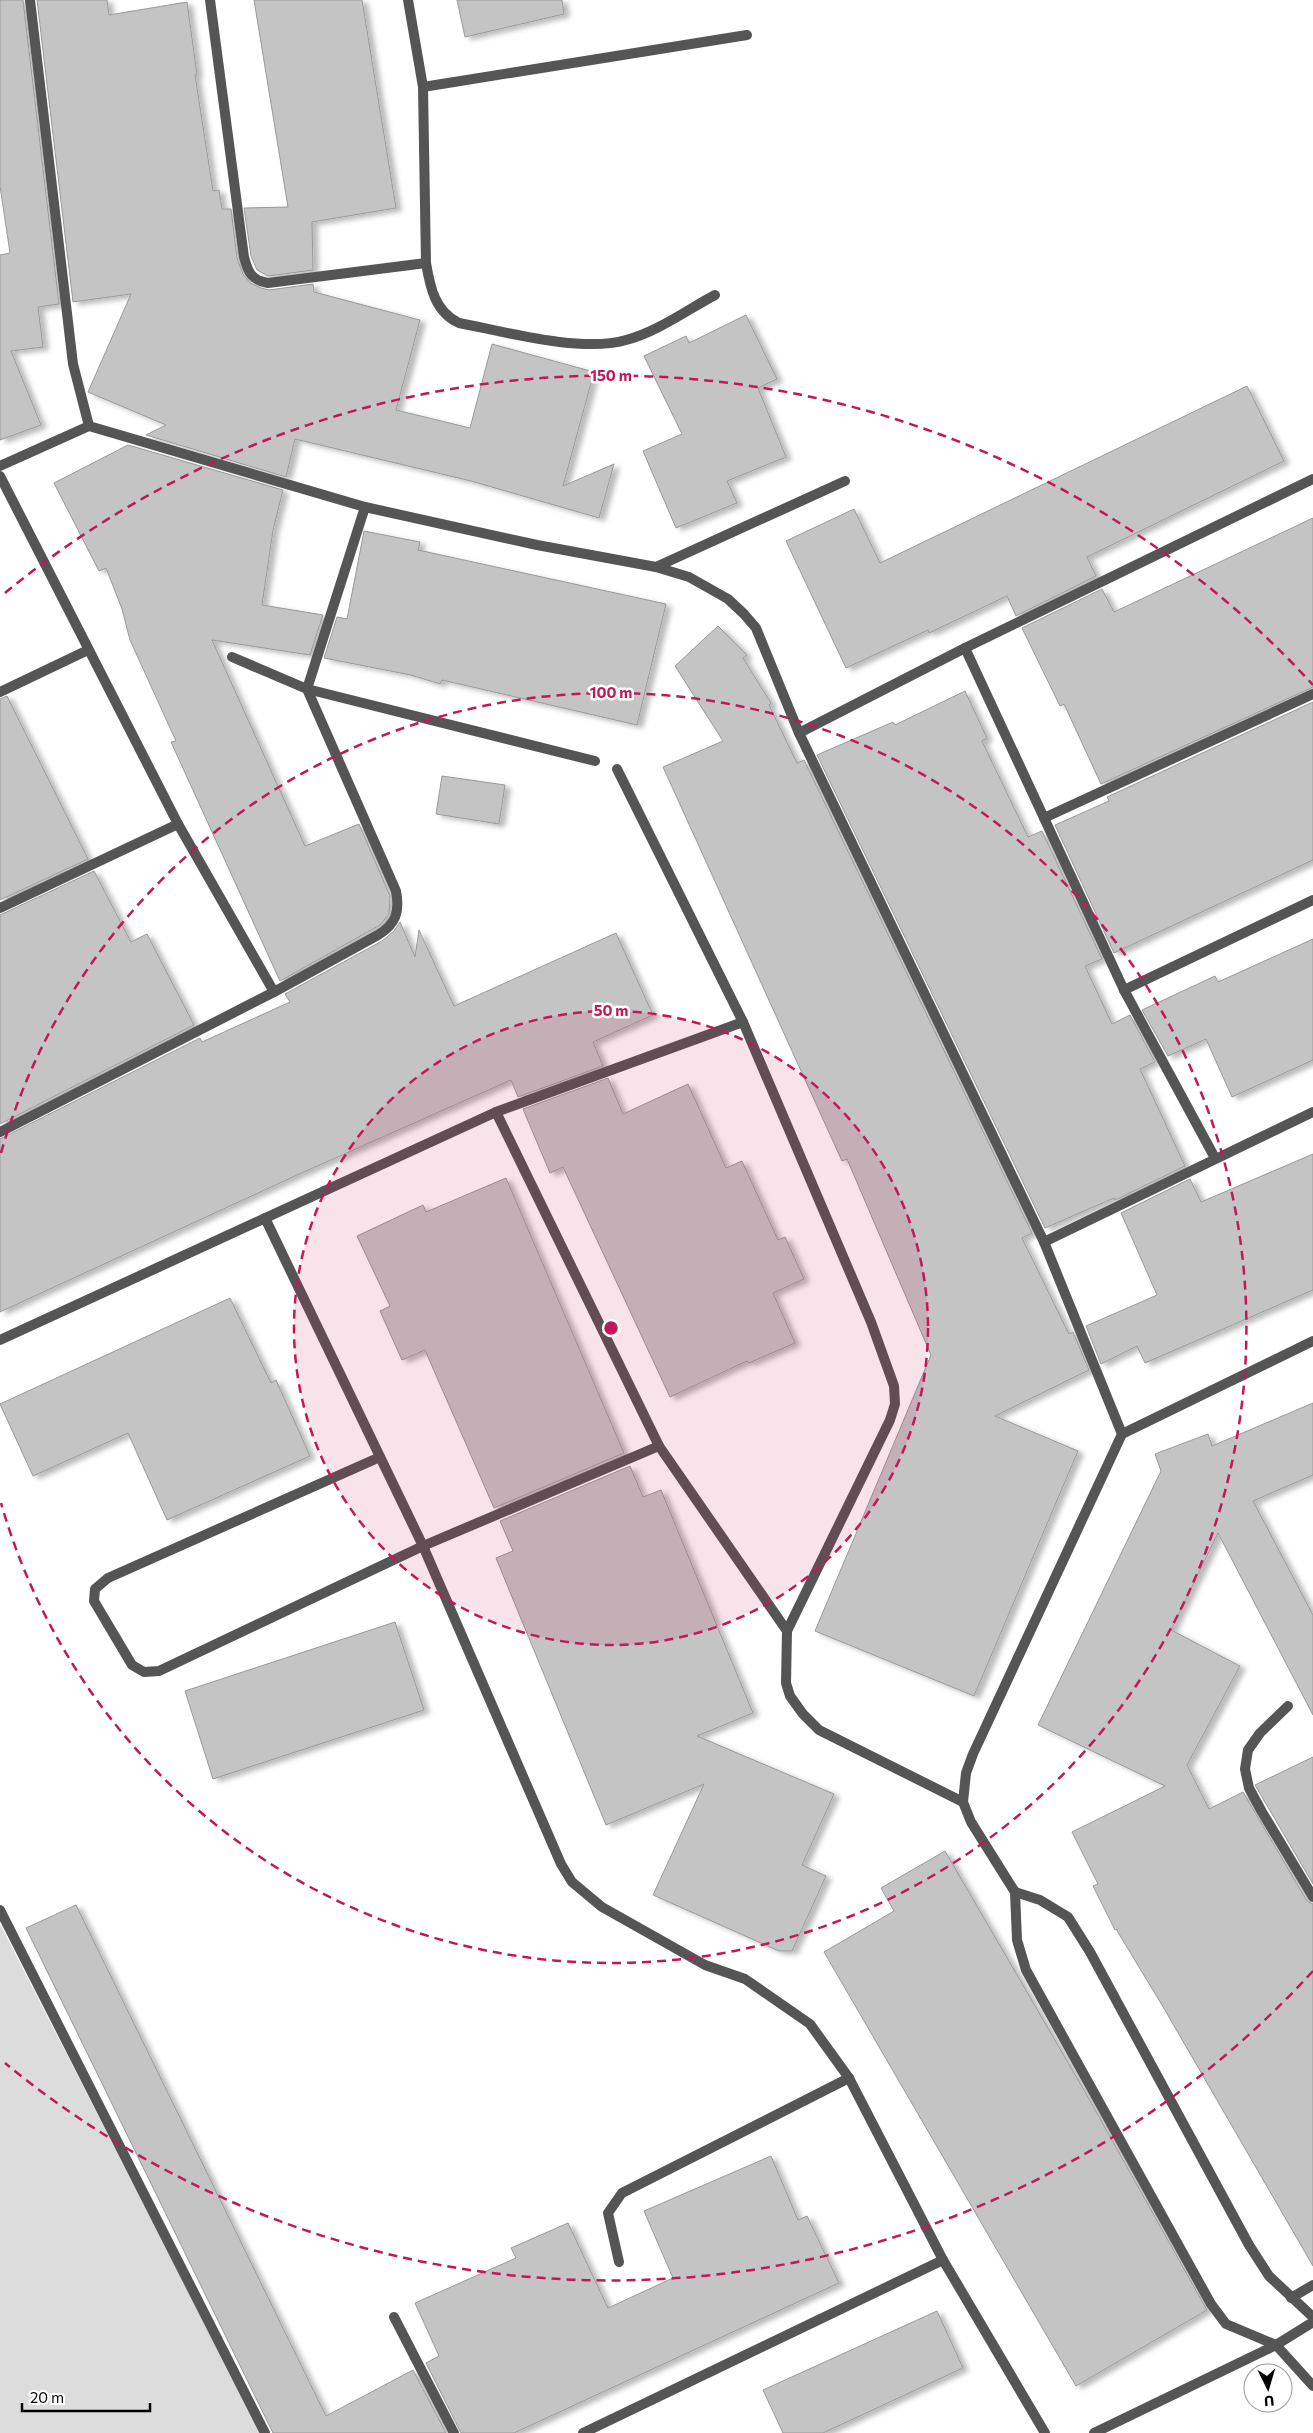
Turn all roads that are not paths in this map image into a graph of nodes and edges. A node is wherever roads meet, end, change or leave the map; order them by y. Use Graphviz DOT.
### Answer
graph roads {
  1 [pos="30,0"];
  2 [pos="210,0"];
  3 [pos="408,0"];
  4 [pos="747,35"];
  5 [pos="423,87"];
  6 [pos="426,263"];
  7 [pos="715,295"];
  8 [pos="89,426"];
  9 [pos="0,466"];
  10 [pos="0,476"];
  11 [pos="1313,479"];
  12 [pos="845,481"];
  13 [pos="365,507"];
  14 [pos="656,567"];
  15 [pos="965,648"];
  16 [pos="88,650"];
  17 [pos="232,657"];
  18 [pos="307,689"];
  19 [pos="0,692"];
  20 [pos="1313,694"];
  21 [pos="799,733"];
  22 [pos="595,761"];
  23 [pos="617,769"];
  24 [pos="1044,818"];
  25 [pos="178,824"];
  26 [pos="1313,900"];
  27 [pos="0,908"];
  28 [pos="1124,990"];
  29 [pos="274,992"];
  30 [pos="743,1022"];
  31 [pos="496,1112"];
  32 [pos="1313,1112"];
  33 [pos="0,1132"];
  34 [pos="1215,1158"];
  35 [pos="265,1218"];
  36 [pos="1044,1242"];
  37 [pos="0,1340"];
  38 [pos="1313,1341"];
  39 [pos="1122,1434"];
  40 [pos="659,1446"];
  41 [pos="380,1457"];
  42 [pos="424,1546"];
  43 [pos="787,1631"];
  44 [pos="1288,1706"];
  45 [pos="962,1802"];
  46 [pos="1016,1892"];
  47 [pos="1313,1897"];
  48 [pos="0,1910"];
  49 [pos="848,2078"];
  50 [pos="943,2260"];
  51 [pos="619,2262"];
  52 [pos="1313,2285"];
  53 [pos="1291,2298"];
  54 [pos="394,2317"];
  55 [pos="1313,2317"];
  56 [pos="1313,2322"];
  57 [pos="1276,2345"];
  58 [pos="1313,2386"];
  59 [pos="265,2433"];
  60 [pos="454,2433"];
  61 [pos="583,2433"];
  62 [pos="1045,2433"];
  63 [pos="1094,2433"];
  1 -- 8 [label="street"];
  2 -- 6 [label="street"];
  3 -- 5 [label="street"];
  4 -- 5 [label="street"];
  5 -- 6 [label="street"];
  6 -- 7 [label="street"];
  8 -- 9 [label="street"];
  8 -- 13 [label="street"];
  10 -- 16 [label="street"];
  11 -- 15 [label="street"];
  12 -- 14 [label="street"];
  13 -- 14 [label="street"];
  13 -- 18 [label="street"];
  14 -- 21 [label="street"];
  15 -- 21 [label="street"];
  15 -- 24 [label="street"];
  16 -- 19 [label="street"];
  16 -- 25 [label="street"];
  17 -- 18 [label="street"];
  18 -- 22 [label="street"];
  18 -- 29 [label="street"];
  20 -- 24 [label="street"];
  21 -- 36 [label="street"];
  23 -- 30 [label="street"];
  24 -- 28 [label="street"];
  25 -- 27 [label="street"];
  25 -- 29 [label="street"];
  26 -- 28 [label="street"];
  28 -- 34 [label="street"];
  29 -- 33 [label="street"];
  30 -- 31 [label="street"];
  30 -- 43 [label="street"];
  31 -- 35 [label="street"];
  31 -- 40 [label="street"];
  32 -- 34 [label="street"];
  34 -- 36 [label="street"];
  35 -- 37 [label="street"];
  35 -- 41 [label="street"];
  36 -- 39 [label="street"];
  38 -- 39 [label="street"];
  39 -- 45 [label="street"];
  40 -- 42 [label="street"];
  40 -- 43 [label="street"];
  41 -- 42 [label="street"];
  41 -- 42 [label="street"];
  42 -- 49 [label="street"];
  43 -- 45 [label="street"];
  44 -- 47 [label="street"];
  45 -- 46 [label="street"];
  46 -- 53 [label="street"];
  46 -- 57 [label="street"];
  48 -- 59 [label="street"];
  49 -- 50 [label="street"];
  49 -- 51 [label="street"];
  50 -- 61 [label="street"];
  50 -- 62 [label="street"];
  52 -- 53 [label="street"];
  53 -- 55 [label="street"];
  54 -- 60 [label="street"];
  56 -- 57 [label="street"];
  57 -- 58 [label="street"];
  57 -- 63 [label="street"];
}
